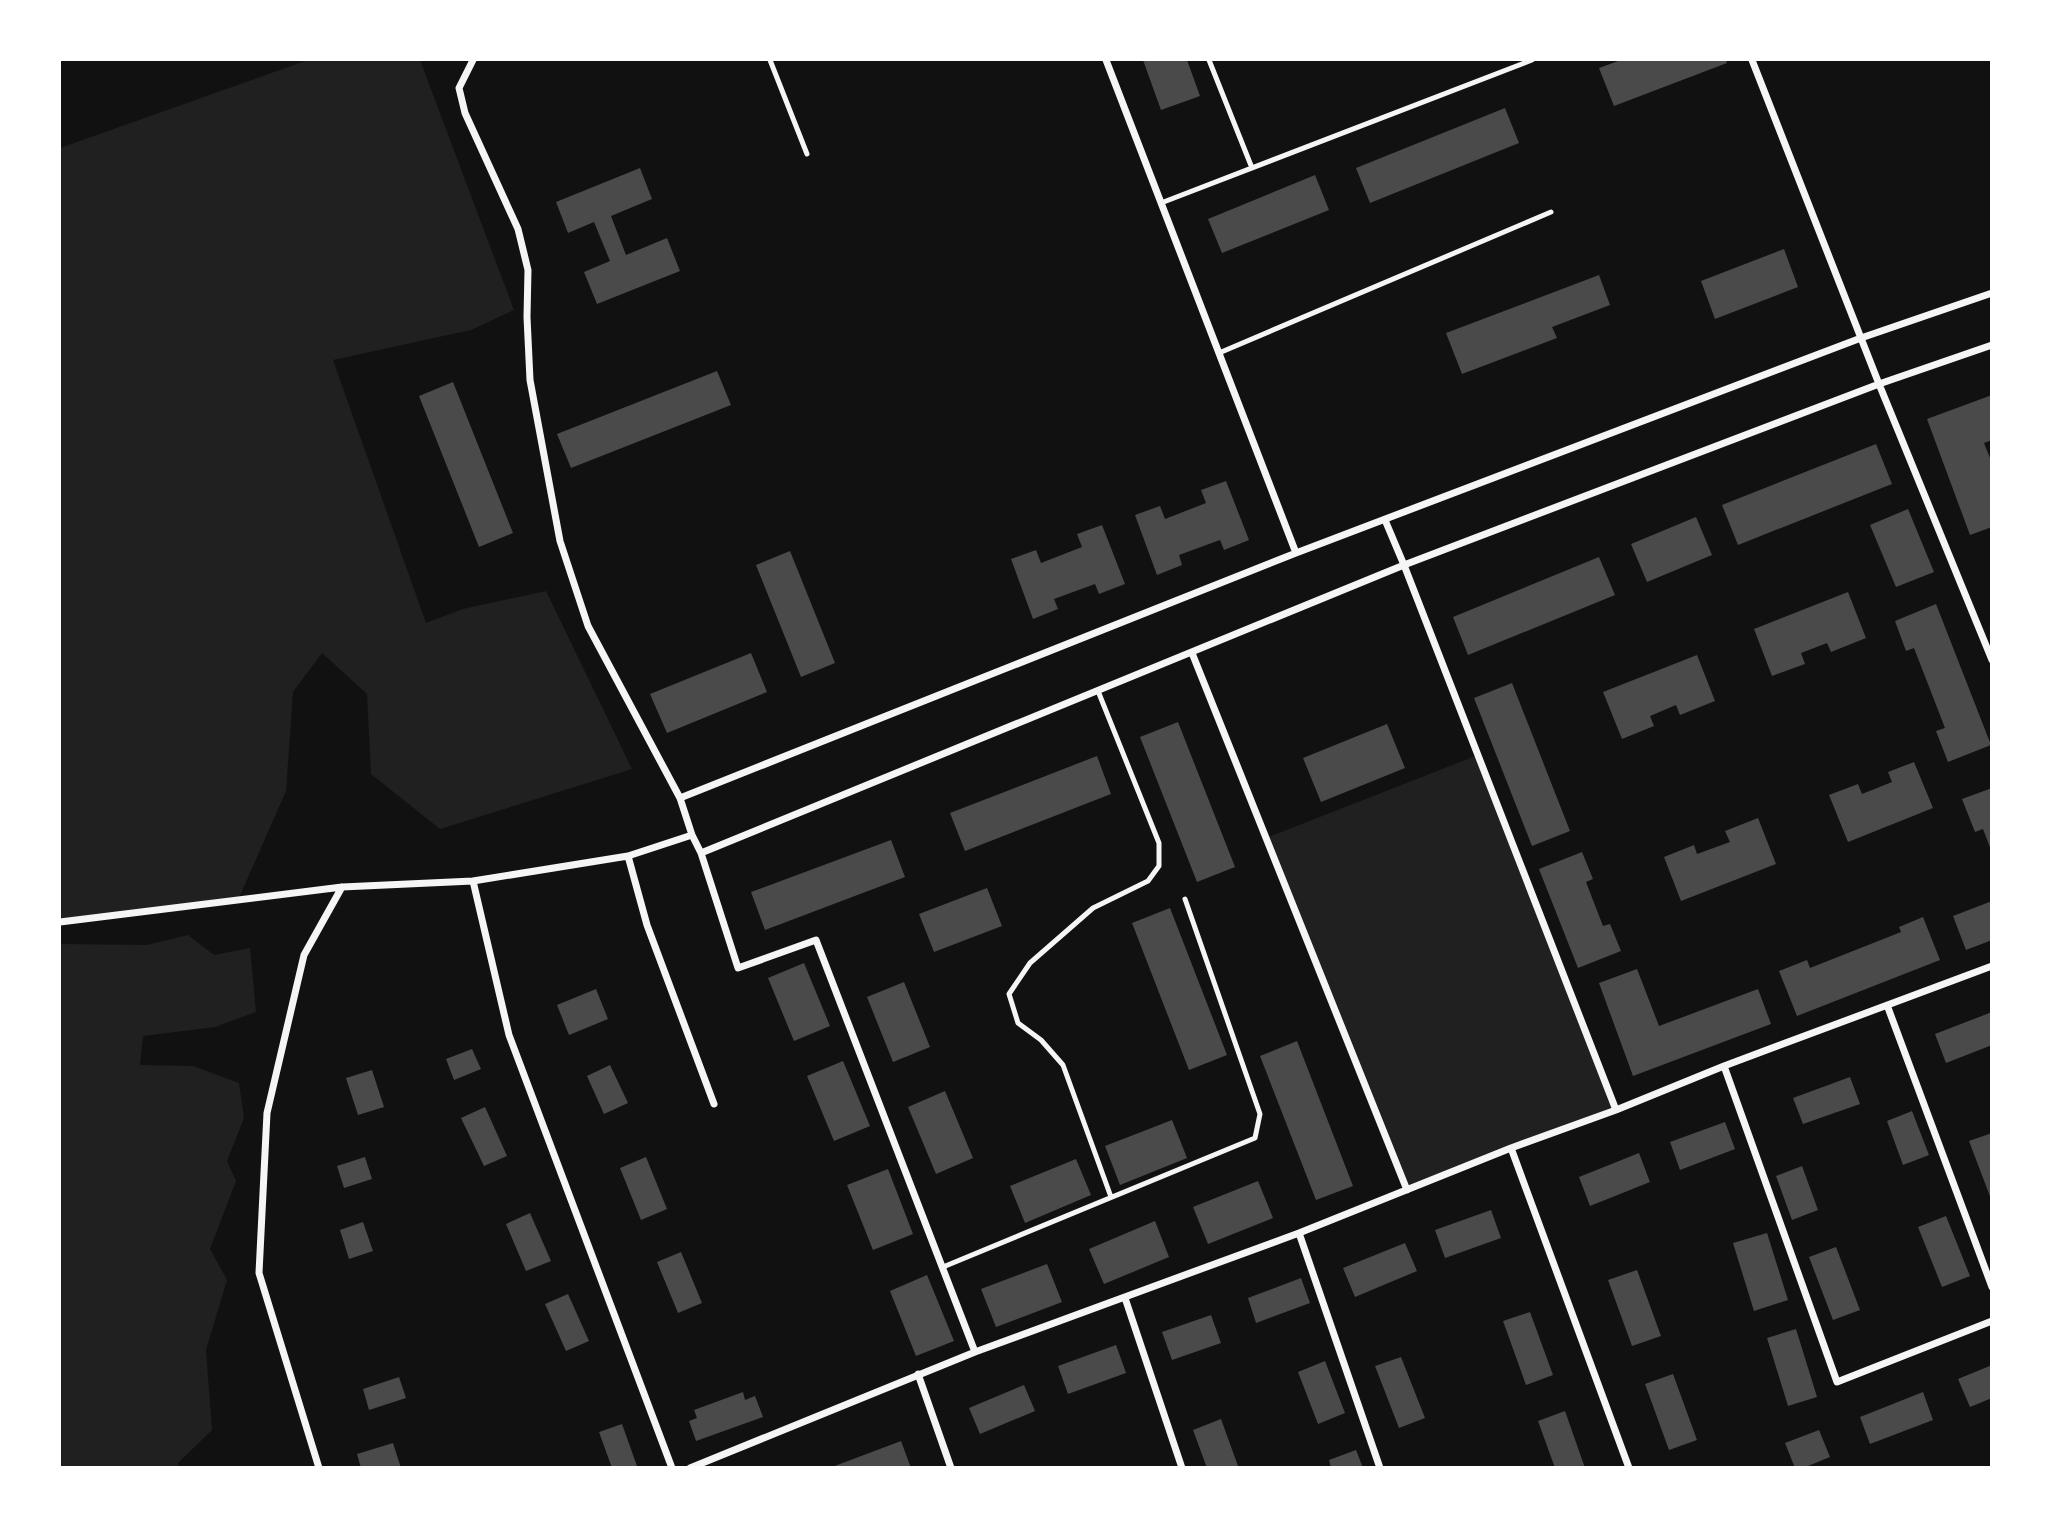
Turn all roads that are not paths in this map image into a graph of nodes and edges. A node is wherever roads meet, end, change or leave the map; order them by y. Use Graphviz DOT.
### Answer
graph roads {
  1 [pos="473,60"];
  2 [pos="770,60"];
  3 [pos="1106,60"];
  4 [pos="1209,60"];
  5 [pos="1532,60"];
  6 [pos="1752,60"];
  7 [pos="807,155"];
  8 [pos="1252,167"];
  9 [pos="1161,203"];
  10 [pos="1551,212"];
  11 [pos="1992,293"];
  12 [pos="1861,338"];
  13 [pos="1992,345"];
  14 [pos="1219,354"];
  15 [pos="1879,384"];
  16 [pos="1385,520"];
  17 [pos="1296,552"];
  18 [pos="1405,565"];
  19 [pos="1192,653"];
  20 [pos="1992,660"];
  21 [pos="1098,691"];
  22 [pos="680,798"];
  23 [pos="692,835"];
  24 [pos="701,853"];
  25 [pos="628,856"];
  26 [pos="473,881"];
  27 [pos="342,887"];
  28 [pos="1185,899"];
  29 [pos="60,922"];
  30 [pos="1992,966"];
  31 [pos="1887,1005"];
  32 [pos="1724,1066"];
  33 [pos="714,1104"];
  34 [pos="1616,1110"];
  35 [pos="1511,1148"];
  36 [pos="1407,1190"];
  37 [pos="1111,1197"];
  38 [pos="1299,1233"];
  39 [pos="943,1267"];
  40 [pos="1992,1287"];
  41 [pos="1125,1298"];
  42 [pos="1992,1321"];
  43 [pos="975,1352"];
  44 [pos="918,1374"];
  45 [pos="319,1468"];
  46 [pos="672,1468"];
  47 [pos="690,1468"];
  48 [pos="951,1468"];
  49 [pos="1182,1468"];
  50 [pos="1380,1468"];
  51 [pos="1629,1468"];
  1 -- 22 [label="street"];
  2 -- 7 [label="lane"];
  3 -- 9 [label="street"];
  4 -- 8 [label="lane"];
  5 -- 8 [label="lane"];
  6 -- 12 [label="street"];
  8 -- 9 [label="lane"];
  9 -- 14 [label="street"];
  10 -- 14 [label="lane"];
  11 -- 12 [label="street"];
  12 -- 15 [label="street"];
  12 -- 16 [label="street"];
  13 -- 15 [label="street"];
  14 -- 17 [label="street"];
  15 -- 18 [label="street"];
  15 -- 20 [label="street"];
  16 -- 17 [label="street"];
  16 -- 18 [label="street"];
  17 -- 22 [label="street"];
  18 -- 19 [label="street"];
  18 -- 34 [label="street"];
  19 -- 21 [label="street"];
  19 -- 36 [label="street"];
  21 -- 24 [label="street"];
  21 -- 37 [label="lane"];
  22 -- 23 [label="street"];
  23 -- 24 [label="street"];
  23 -- 25 [label="street"];
  24 -- 39 [label="street"];
  25 -- 26 [label="street"];
  25 -- 33 [label="street"];
  26 -- 27 [label="street"];
  26 -- 46 [label="street"];
  27 -- 29 [label="street"];
  27 -- 45 [label="street"];
  28 -- 37 [label="lane"];
  30 -- 31 [label="street"];
  31 -- 32 [label="street"];
  31 -- 40 [label="street"];
  32 -- 34 [label="street"];
  32 -- 42 [label="street"];
  34 -- 35 [label="street"];
  35 -- 36 [label="street"];
  35 -- 51 [label="street"];
  36 -- 38 [label="street"];
  37 -- 39 [label="lane"];
  38 -- 41 [label="street"];
  38 -- 50 [label="street"];
  39 -- 43 [label="street"];
  41 -- 43 [label="street"];
  41 -- 49 [label="street"];
  43 -- 44 [label="street"];
  44 -- 47 [label="street"];
  44 -- 48 [label="street"];
}
